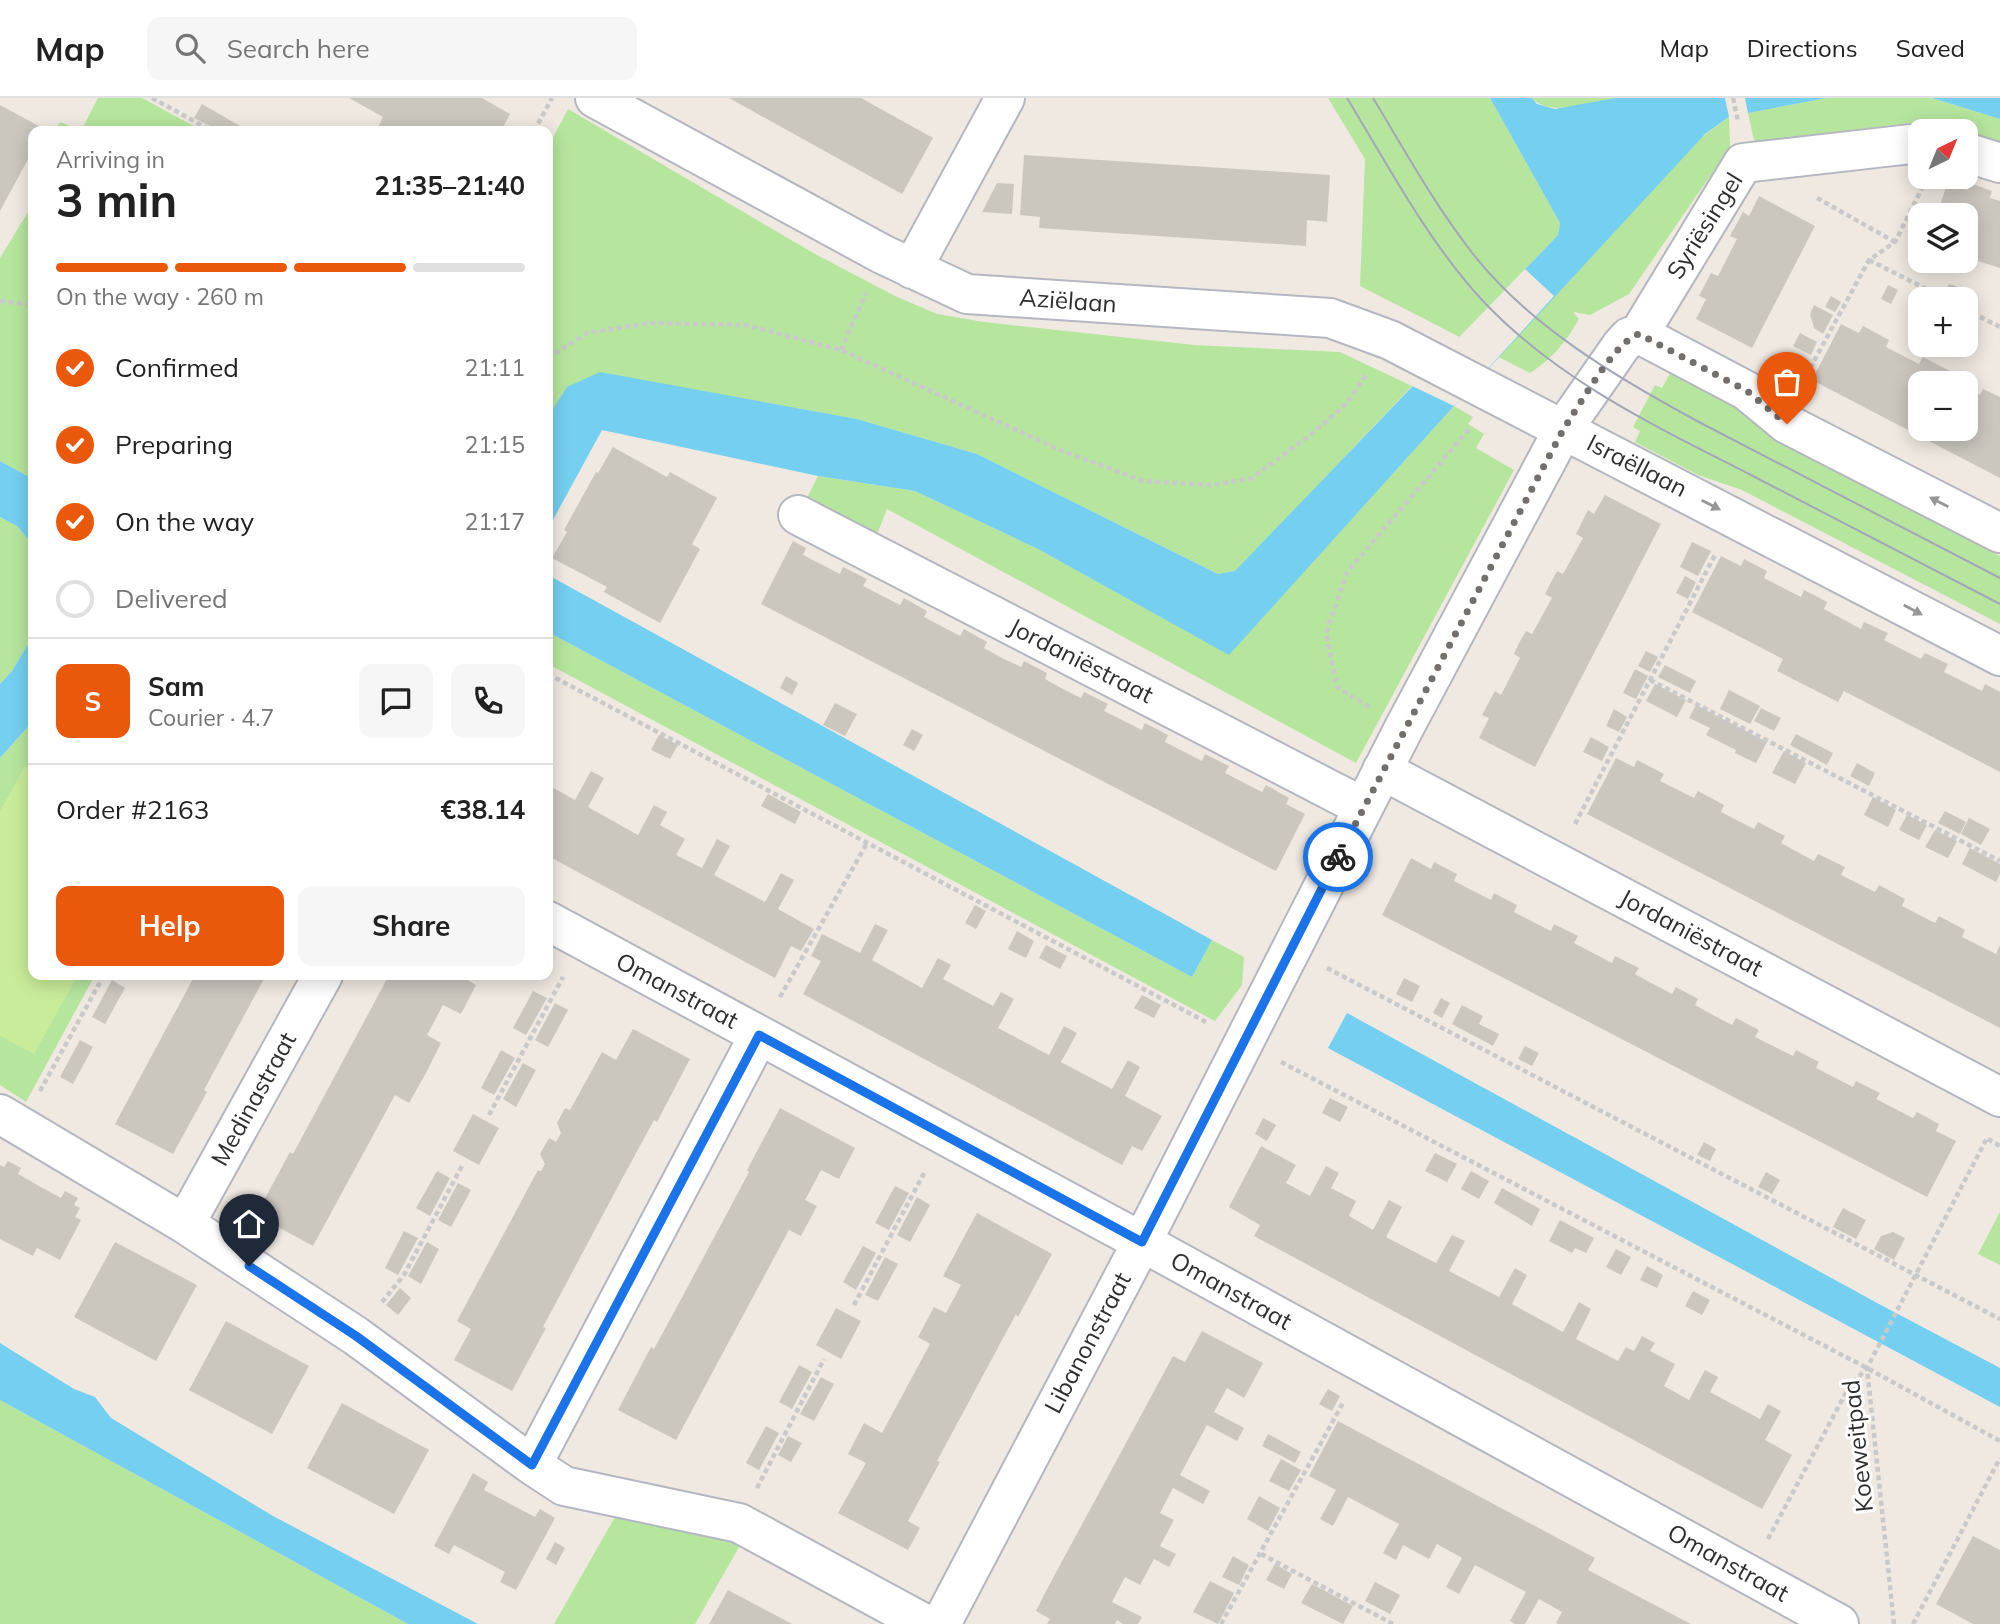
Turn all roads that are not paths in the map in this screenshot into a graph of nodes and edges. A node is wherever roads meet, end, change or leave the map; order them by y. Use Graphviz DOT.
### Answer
graph roads {
  1 [pos="595,98"];
  2 [pos="1005,98"];
  3 [pos="1908,144"];
  4 [pos="1978,156"];
  5 [pos="2000,163"];
  6 [pos="897,261"];
  7 [pos="1639,334"];
  8 [pos="1564,428"];
  9 [pos="798,515"];
  10 [pos="2000,533"];
  11 [pos="2000,656"];
  12 [pos="1382,770"];
  13 [pos="1363,807"];
  14 [pos="553,924"];
  15 [pos="320,980"];
  16 [pos="759,1035"];
  17 [pos="1996,1114"];
  18 [pos="10,1120"];
  19 [pos="185,1224"];
  20 [pos="1142,1242"];
  21 [pos="532,1465"];
  22 [pos="925,1624"];
  23 [pos="940,1624"];
  24 [pos="1839,1624"];
  1 -- 6 [label="street, Aziëlaan"];
  2 -- 6 [label="street"];
  3 -- 7 [label="street, Syriësingel"];
  4 -- 5 [label="street"];
  6 -- 8 [label="street, Aziëlaan"];
  7 -- 8 [label="street, Israëllaan"];
  10 -- 7 [label="street, one-way"];
  8 -- 11 [label="street, Israëllaan, one-way"];
  8 -- 12 [label="street, Libanonstraat"];
  9 -- 13 [label="street, Jordaniëstraat"];
  12 -- 13 [label="street, Libanonstraat"];
  12 -- 17 [label="street, Jordaniëstraat"];
  13 -- 20 [label="street, Libanonstraat"];
  14 -- 16 [label="street, Omanstraat"];
  15 -- 19 [label="street, Medinastraat"];
  16 -- 20 [label="street, Omanstraat"];
  16 -- 21 [label="street"];
  18 -- 19 [label="street"];
  19 -- 21 [label="street"];
  20 -- 23 [label="street, Libanonstraat"];
  20 -- 24 [label="street, Omanstraat"];
  21 -- 22 [label="street"];
}
